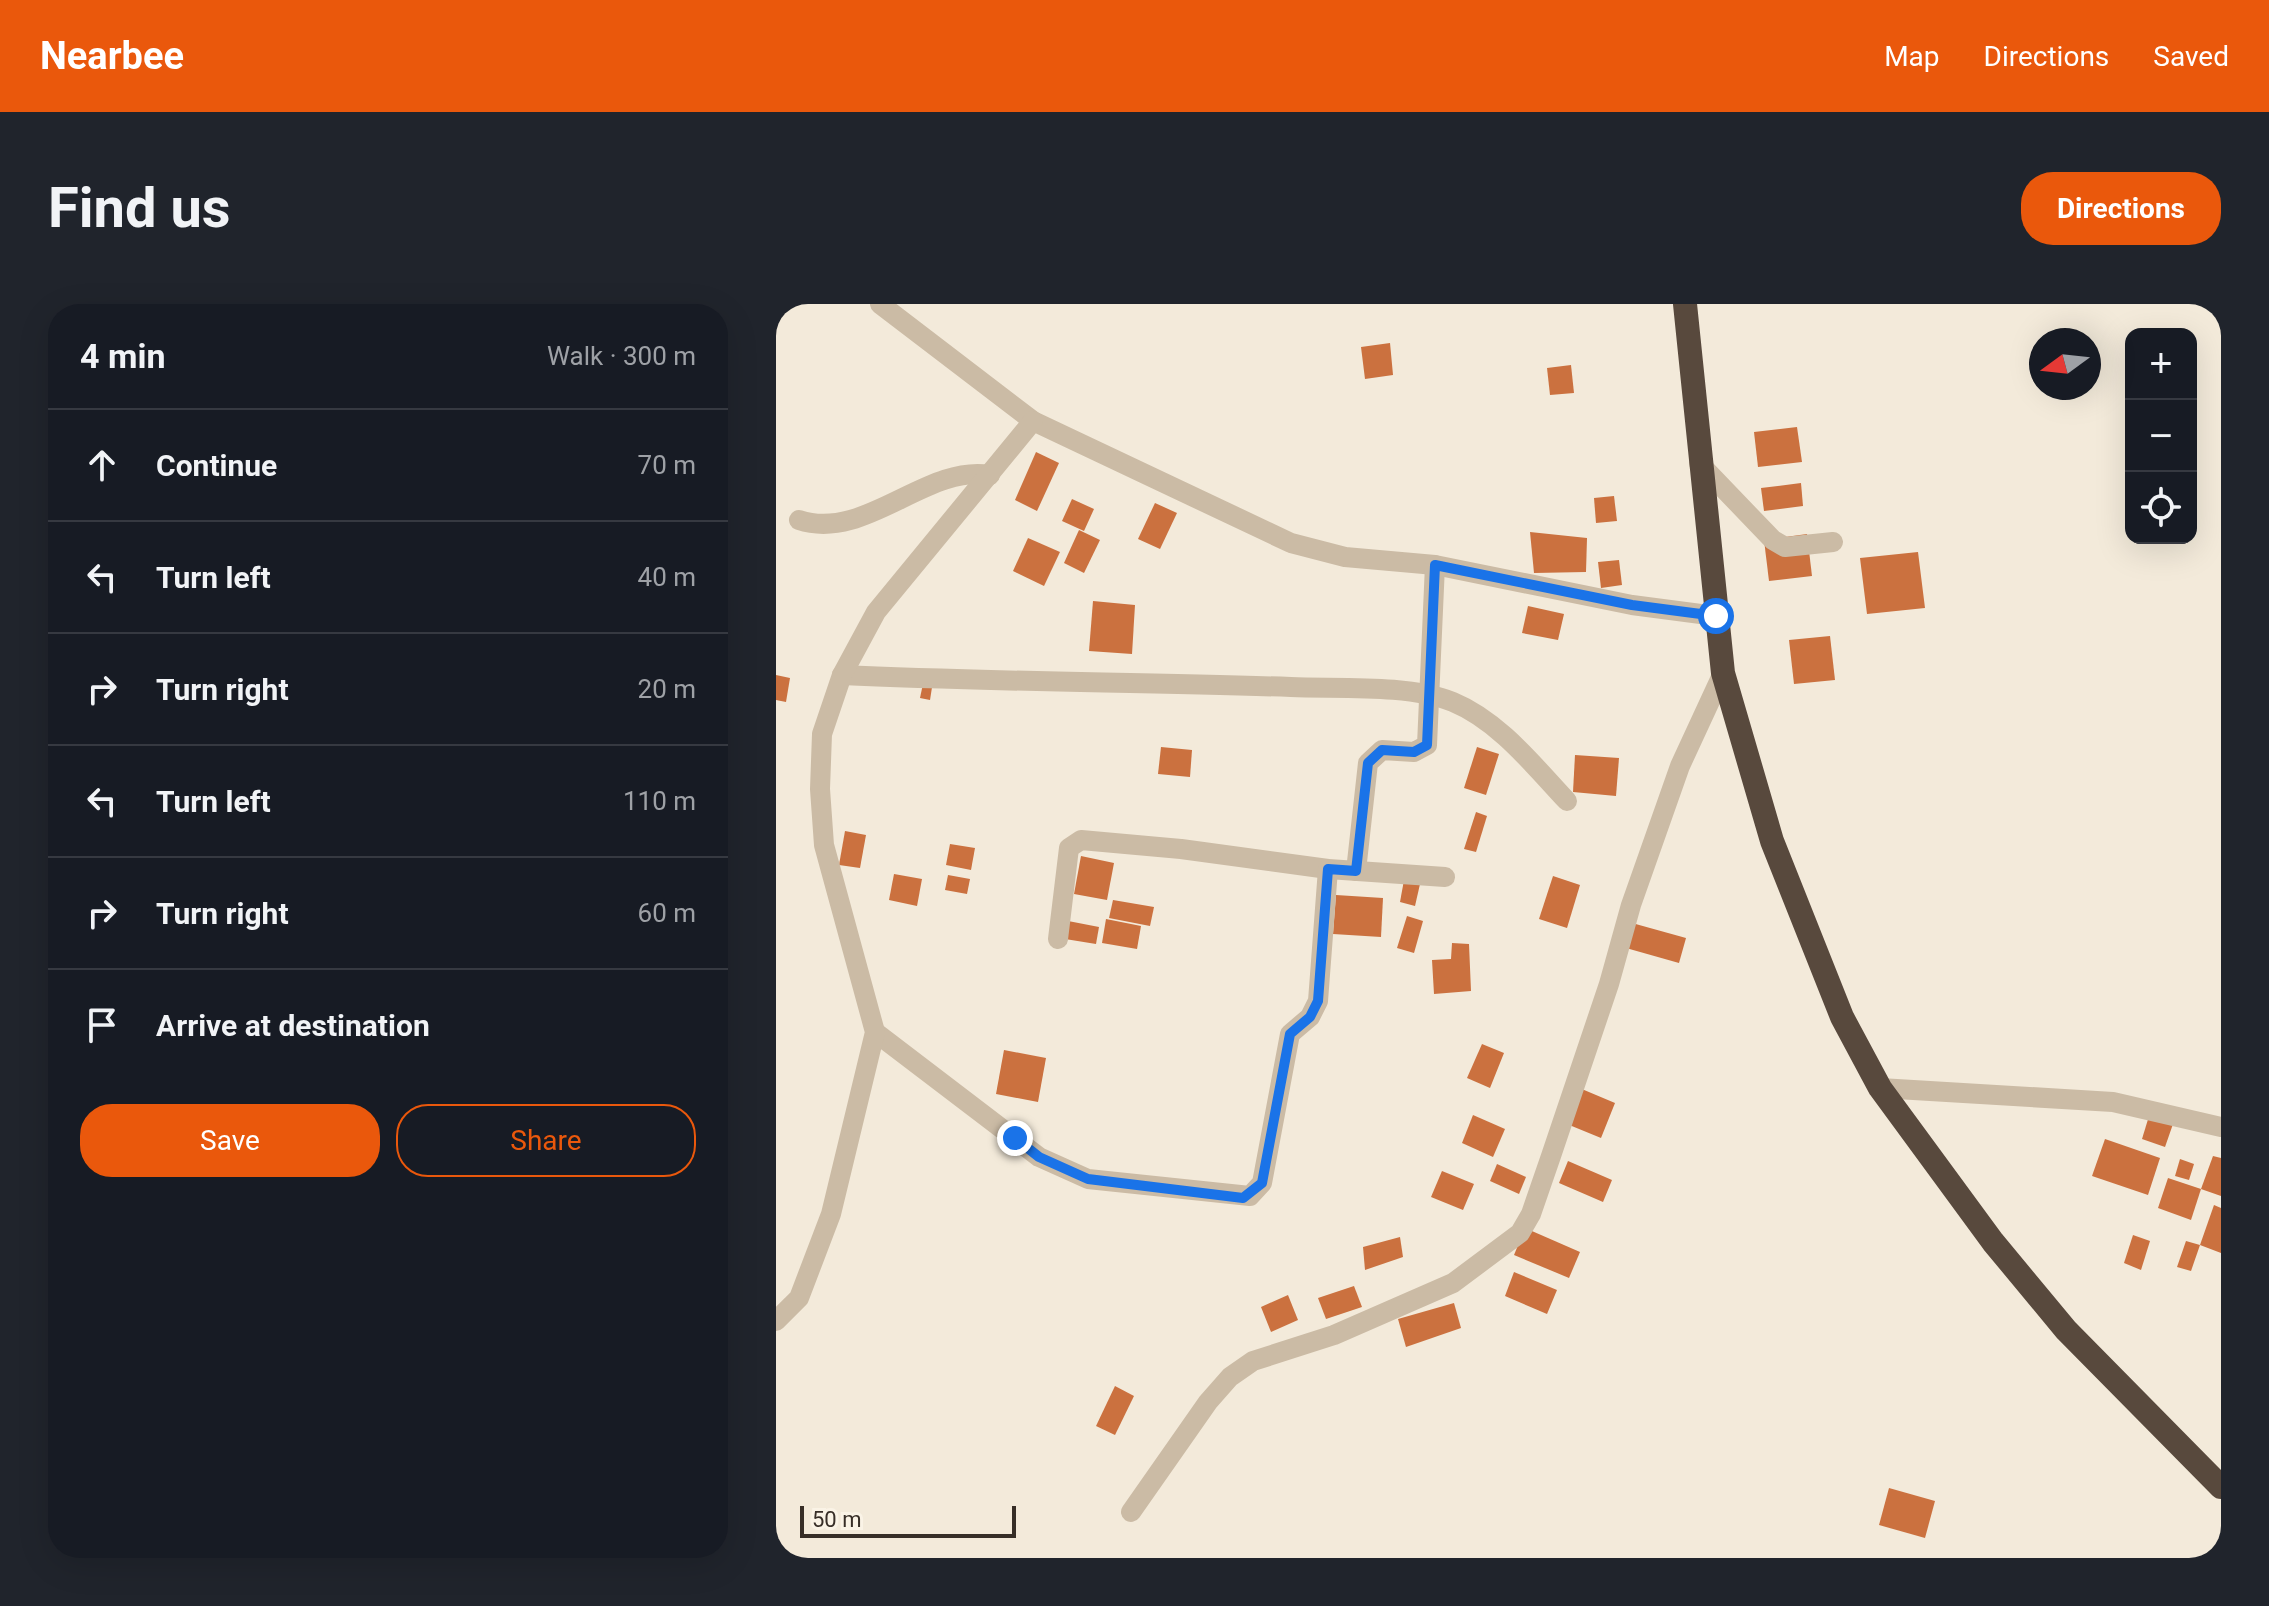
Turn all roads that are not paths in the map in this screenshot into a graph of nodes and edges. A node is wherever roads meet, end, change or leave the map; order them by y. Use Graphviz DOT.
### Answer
graph roads {
  1 [pos="880,304"];
  2 [pos="1685,304"];
  3 [pos="1033,421"];
  4 [pos="1699,463"];
  5 [pos="990,475"];
  6 [pos="799,520"];
  7 [pos="1833,542"];
  8 [pos="1435,565"];
  9 [pos="1716,616"];
  10 [pos="1723,673"];
  11 [pos="842,675"];
  12 [pos="1431,696"];
  13 [pos="1567,801"];
  14 [pos="1328,869"];
  15 [pos="1356,871"];
  16 [pos="1445,877"];
  17 [pos="1058,939"];
  18 [pos="875,1032"];
  19 [pos="1880,1088"];
  20 [pos="2221,1127"];
  21 [pos="776,1321"];
  22 [pos="2221,1487"];
  23 [pos="1131,1512"];
  1 -- 3 [label="street"];
  2 -- 4 [label="highway"];
  3 -- 5 [label="street"];
  3 -- 8 [label="street"];
  4 -- 7 [label="street"];
  4 -- 9 [label="highway"];
  5 -- 6 [label="street"];
  5 -- 11 [label="street"];
  8 -- 9 [label="street"];
  8 -- 12 [label="street"];
  9 -- 10 [label="highway"];
  10 -- 19 [label="highway"];
  10 -- 23 [label="street"];
  11 -- 12 [label="street"];
  11 -- 18 [label="street"];
  12 -- 13 [label="street"];
  12 -- 15 [label="street"];
  14 -- 15 [label="street"];
  14 -- 17 [label="street"];
  14 -- 18 [label="street"];
  15 -- 16 [label="street"];
  18 -- 21 [label="street"];
  19 -- 20 [label="street"];
  19 -- 22 [label="highway"];
}
